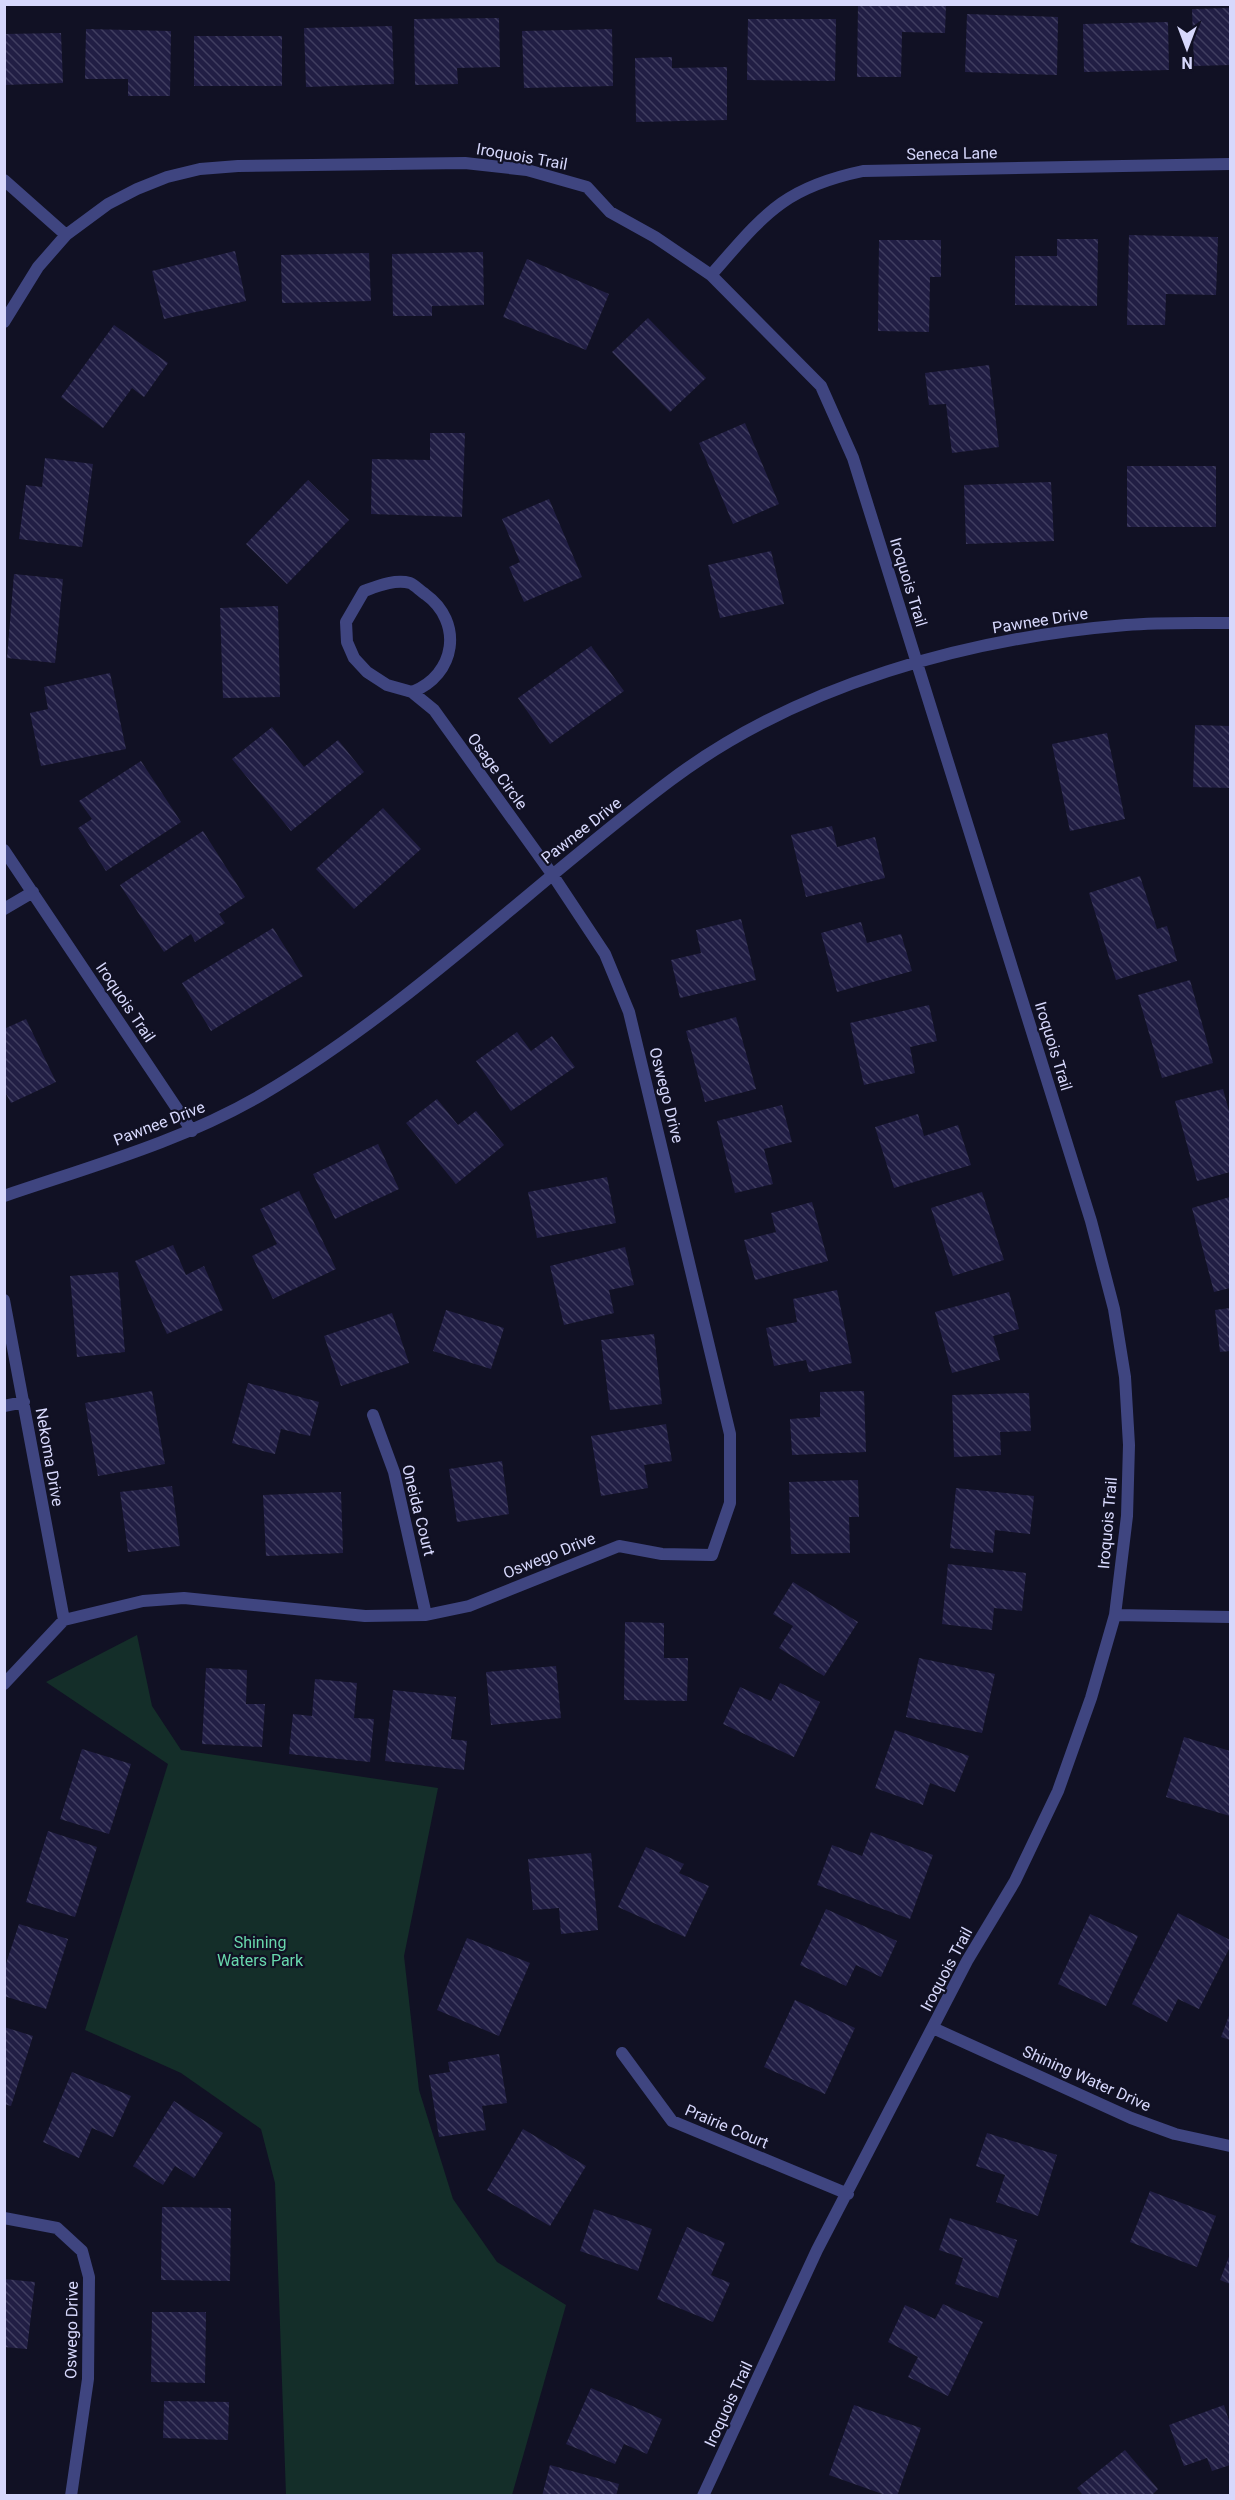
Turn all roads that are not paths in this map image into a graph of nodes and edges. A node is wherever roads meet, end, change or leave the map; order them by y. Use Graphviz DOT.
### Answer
graph roads {
  1 [pos="1230,164"];
  2 [pos="4,180"];
  3 [pos="66,235"];
  4 [pos="711,275"];
  5 [pos="6,317"];
  6 [pos="1230,623"];
  7 [pos="918,664"];
  8 [pos="412,692"];
  9 [pos="4,850"];
  10 [pos="552,874"];
  11 [pos="33,892"];
  12 [pos="4,909"];
  13 [pos="192,1131"];
  14 [pos="4,1196"];
  15 [pos="4,1300"];
  16 [pos="24,1402"];
  17 [pos="4,1406"];
  18 [pos="373,1415"];
  19 [pos="426,1615"];
  20 [pos="1115,1615"];
  21 [pos="1230,1617"];
  22 [pos="64,1620"];
  23 [pos="4,1684"];
  24 [pos="933,2028"];
  25 [pos="622,2053"];
  26 [pos="1230,2146"];
  27 [pos="848,2194"];
  28 [pos="4,2218"];
  29 [pos="71,2496"];
  30 [pos="703,2496"];
  1 -- 4 [label="street, Seneca Lane"];
  2 -- 3 [label="street"];
  3 -- 4 [label="street, Iroquois Trail"];
  3 -- 5 [label="street, Iroquois Trail"];
  4 -- 7 [label="street, Iroquois Trail"];
  6 -- 7 [label="street, Pawnee Drive"];
  7 -- 10 [label="street, Pawnee Drive"];
  7 -- 20 [label="street, Iroquois Trail"];
  8 -- 8 [label="street, Osage Circle"];
  8 -- 10 [label="street, Osage Circle"];
  9 -- 11 [label="street, Iroquois Trail"];
  10 -- 13 [label="street, Pawnee Drive"];
  10 -- 19 [label="street, Oswego Drive"];
  11 -- 12 [label="street"];
  11 -- 13 [label="street, Iroquois Trail"];
  13 -- 14 [label="street, Pawnee Drive"];
  15 -- 16 [label="street, Nekoma Drive"];
  16 -- 17 [label="street"];
  16 -- 22 [label="street, Nekoma Drive"];
  18 -- 19 [label="street, Oneida Court"];
  19 -- 22 [label="street, Oswego Drive"];
  20 -- 21 [label="street"];
  20 -- 24 [label="street, Iroquois Trail"];
  22 -- 23 [label="street"];
  24 -- 26 [label="street, Shining Water Drive"];
  24 -- 27 [label="street, Iroquois Trail"];
  25 -- 27 [label="street, Prairie Court"];
  27 -- 30 [label="street, Iroquois Trail"];
  28 -- 29 [label="street, Oswego Drive"];
}
